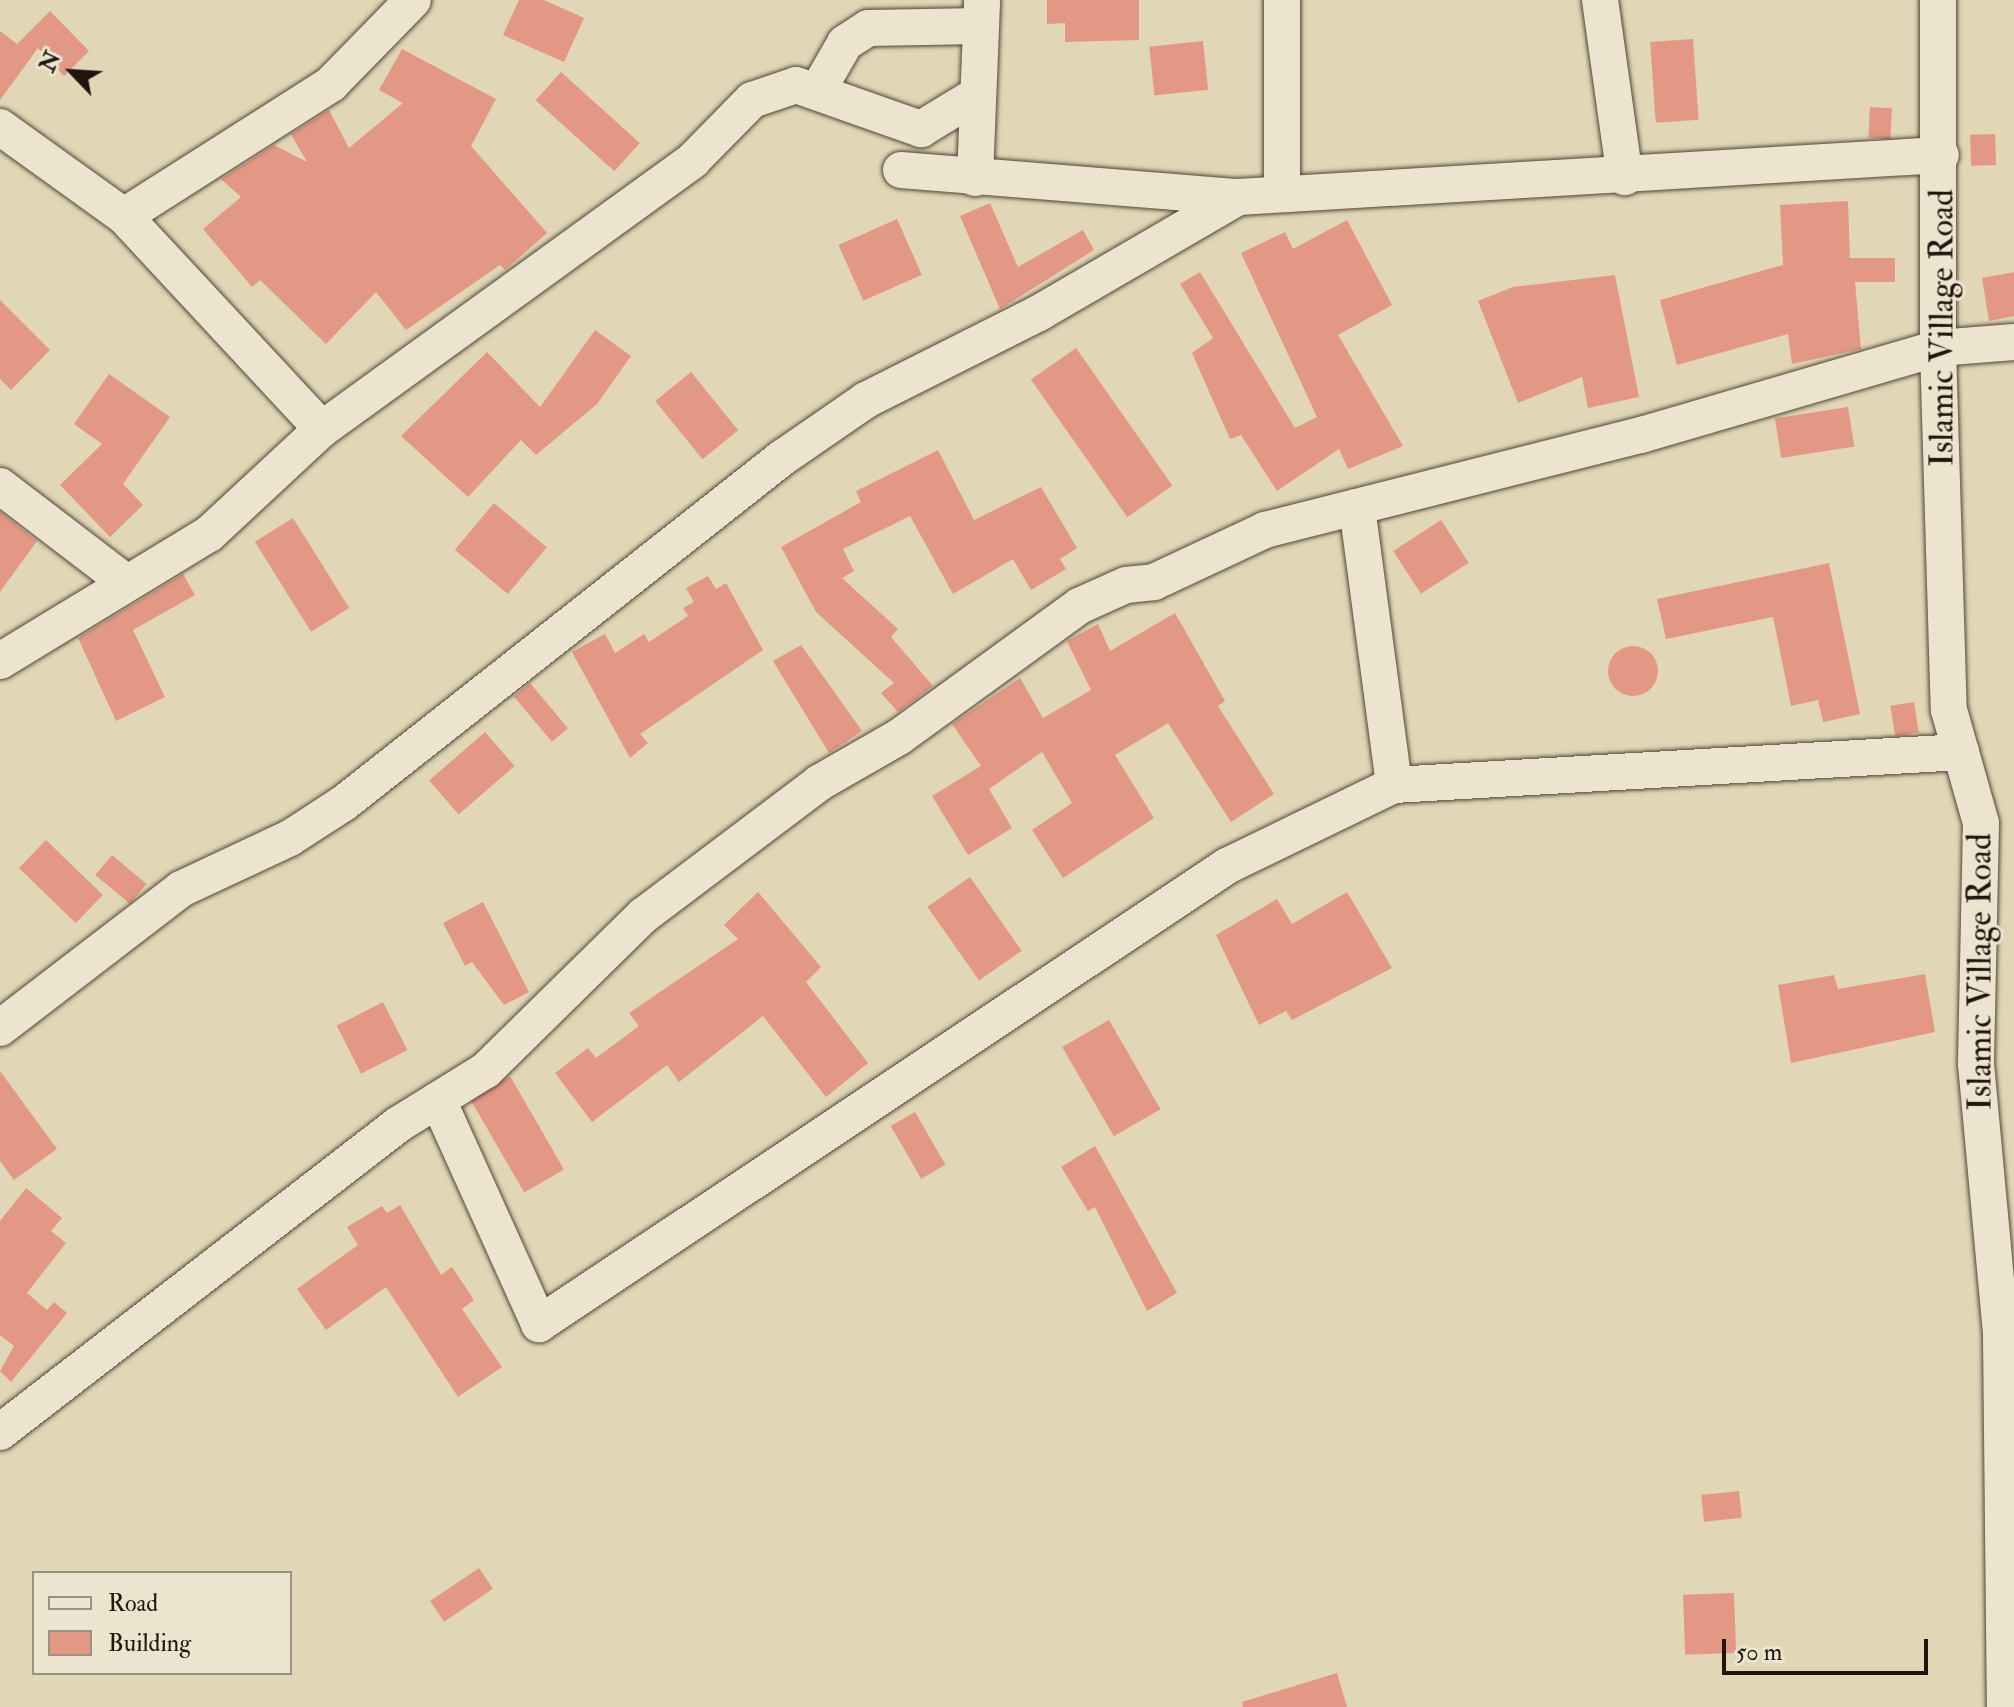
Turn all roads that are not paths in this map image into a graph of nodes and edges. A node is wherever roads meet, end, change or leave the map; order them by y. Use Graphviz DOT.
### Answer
graph roads {
  1 [pos="413,0"];
  2 [pos="1282,0"];
  3 [pos="1600,0"];
  4 [pos="1938,0"];
  5 [pos="981,13"];
  6 [pos="818,90"];
  7 [pos="977,95"];
  8 [pos="0,127"];
  9 [pos="1941,155"];
  10 [pos="901,170"];
  11 [pos="1625,177"];
  12 [pos="975,178"];
  13 [pos="1282,193"];
  14 [pos="1238,197"];
  15 [pos="124,216"];
  16 [pos="2014,342"];
  17 [pos="1938,348"];
  18 [pos="322,429"];
  19 [pos="0,486"];
  20 [pos="1357,507"];
  21 [pos="127,583"];
  22 [pos="0,661"];
  23 [pos="1961,752"];
  24 [pos="1394,785"];
  25 [pos="0,1028"];
  26 [pos="438,1100"];
  27 [pos="0,1432"];
  28 [pos="2005,1707"];
  1 -- 15 [label="street"];
  2 -- 13 [label="street"];
  3 -- 11 [label="street"];
  4 -- 9 [label="street, Islamic Village Road"];
  5 -- 6 [label="street"];
  5 -- 7 [label="street"];
  6 -- 7 [label="street"];
  6 -- 18 [label="street"];
  7 -- 12 [label="street"];
  8 -- 15 [label="street"];
  9 -- 11 [label="street"];
  9 -- 17 [label="street, Islamic Village Road"];
  10 -- 12 [label="street"];
  11 -- 13 [label="street"];
  12 -- 14 [label="street"];
  13 -- 14 [label="street"];
  14 -- 25 [label="street"];
  15 -- 18 [label="street"];
  16 -- 17 [label="street"];
  17 -- 20 [label="street"];
  17 -- 23 [label="street, Islamic Village Road"];
  18 -- 21 [label="street"];
  19 -- 21 [label="street"];
  20 -- 24 [label="street"];
  20 -- 26 [label="street"];
  21 -- 22 [label="street"];
  23 -- 24 [label="street"];
  23 -- 28 [label="street, Islamic Village Road"];
  24 -- 26 [label="street"];
  26 -- 27 [label="street"];
}
